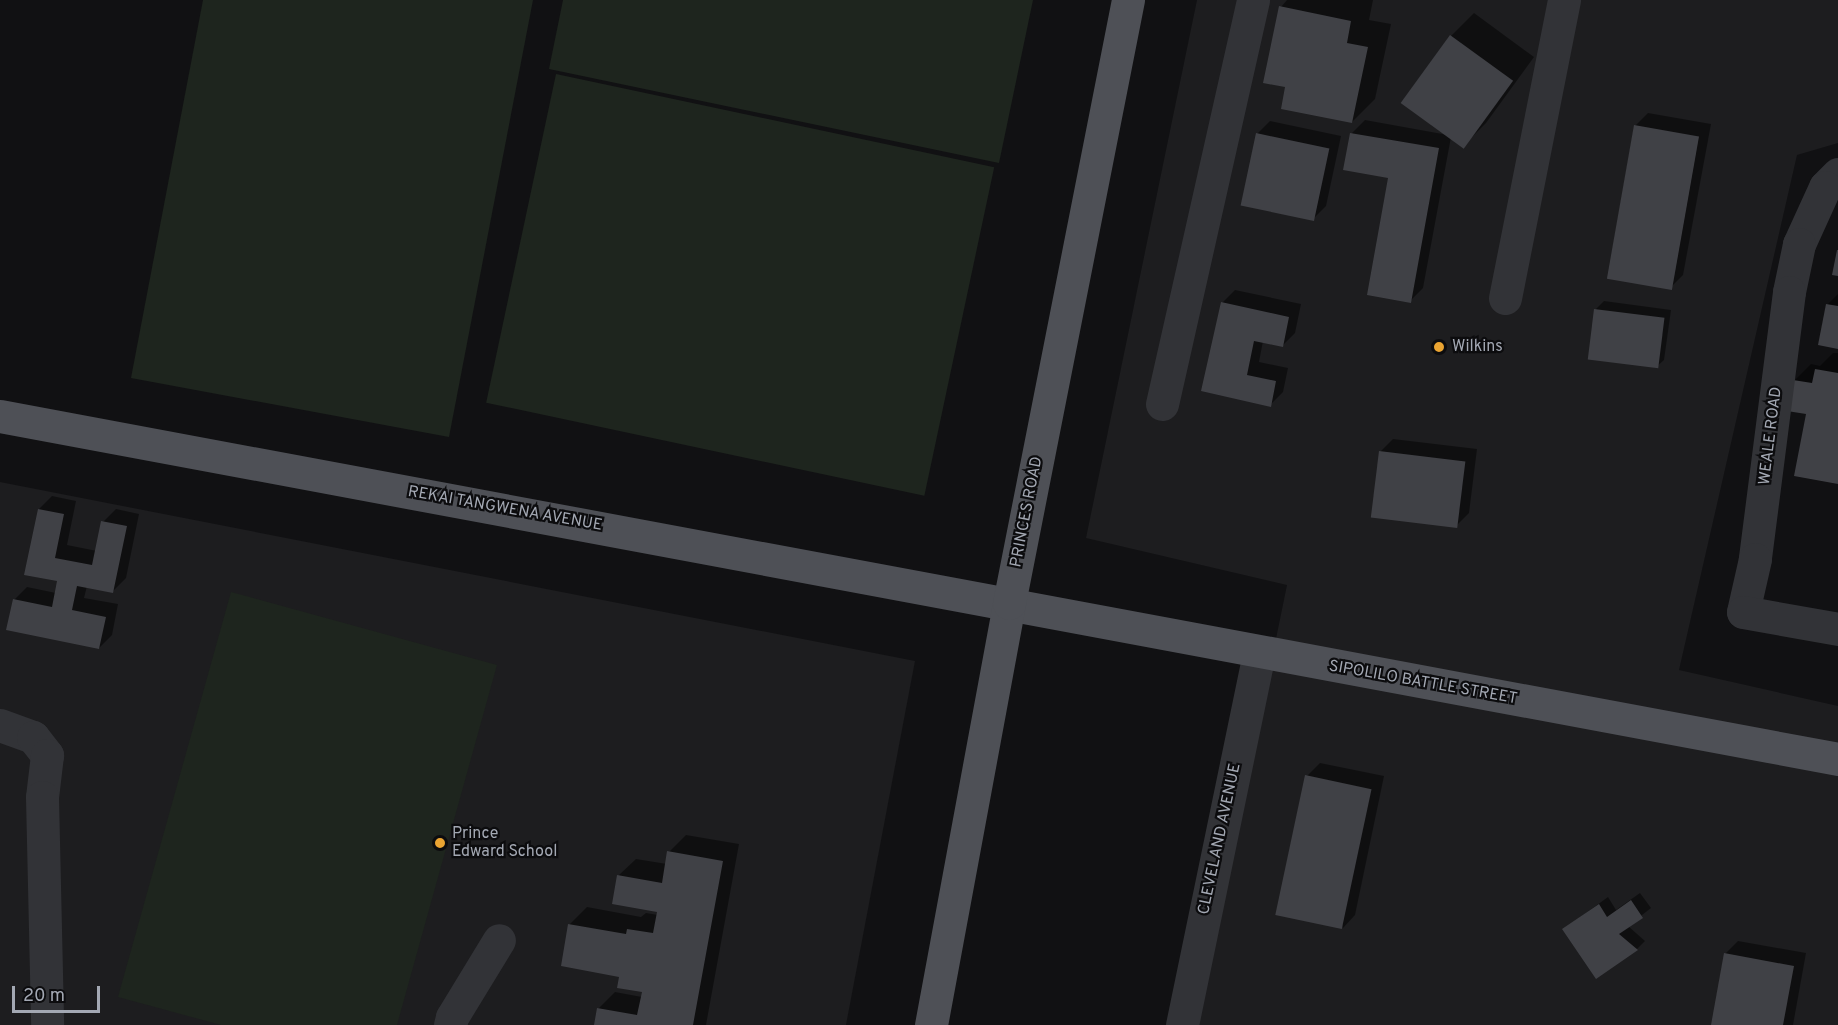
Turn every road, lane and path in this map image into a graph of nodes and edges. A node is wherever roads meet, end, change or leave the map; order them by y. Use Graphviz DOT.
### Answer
graph roads {
  1 [pos="1128,0"];
  2 [pos="1253,0"];
  3 [pos="1564,0"];
  4 [pos="1838,174"];
  5 [pos="1505,298"];
  6 [pos="1162,404"];
  7 [pos="0,416"];
  8 [pos="1009,603"];
  9 [pos="1838,629"];
  10 [pos="1259,653"];
  11 [pos="0,725"];
  12 [pos="1838,759"];
  13 [pos="499,940"];
  14 [pos="47,1025"];
  15 [pos="450,1025"];
  16 [pos="931,1025"];
  17 [pos="1182,1025"];
  1 -- 8 [label="main road, PRINCES ROAD"];
  2 -- 6 [label="street"];
  3 -- 5 [label="street"];
  4 -- 9 [label="street, WEALE ROAD"];
  7 -- 8 [label="main road, REKAI TANGWENA AVENUE"];
  8 -- 10 [label="main road, SIPOLILO BATTLE STREET"];
  8 -- 16 [label="main road, PRINCES ROAD"];
  10 -- 12 [label="main road, SIPOLILO BATTLE STREET"];
  10 -- 17 [label="street, CLEVELAND AVENUE"];
  11 -- 14 [label="street"];
  13 -- 15 [label="street"];
}
